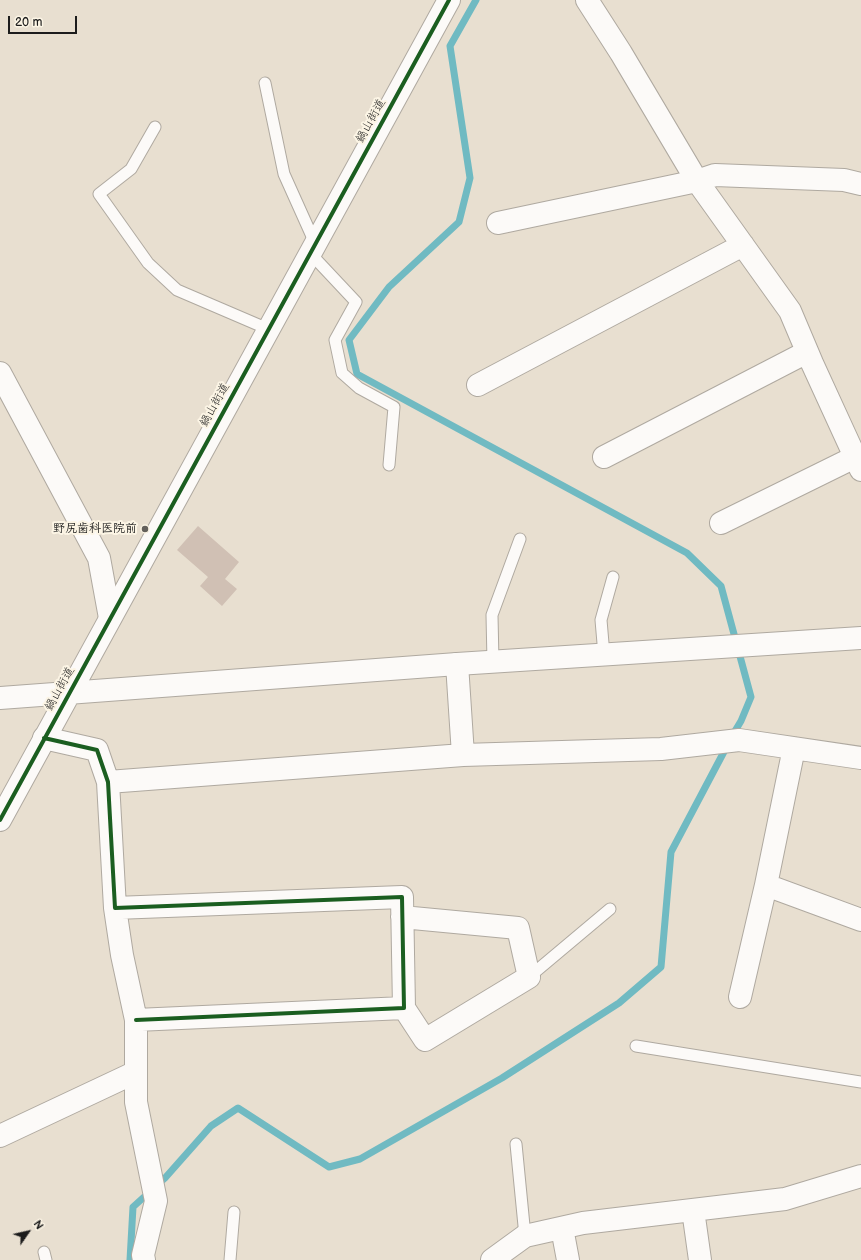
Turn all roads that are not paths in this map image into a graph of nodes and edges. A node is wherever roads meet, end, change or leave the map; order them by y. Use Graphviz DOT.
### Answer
graph roads {
  1 [pos="448,0"];
  2 [pos="587,0"];
  3 [pos="265,83"];
  4 [pos="154,127"];
  5 [pos="697,181"];
  6 [pos="861,184"];
  7 [pos="498,224"];
  8 [pos="743,245"];
  9 [pos="313,248"];
  10 [pos="268,329"];
  11 [pos="807,352"];
  12 [pos="0,373"];
  13 [pos="478,385"];
  14 [pos="856,448"];
  15 [pos="604,457"];
  16 [pos="389,465"];
  17 [pos="721,523"];
  18 [pos="520,539"];
  19 [pos="612,577"];
  20 [pos="110,618"];
  21 [pos="861,638"];
  22 [pos="604,655"];
  23 [pos="493,662"];
  24 [pos="457,664"];
  25 [pos="69,693"];
  26 [pos="0,698"];
  27 [pos="44,738"];
  28 [pos="794,748"];
  29 [pos="463,755"];
  30 [pos="861,758"];
  31 [pos="108,782"];
  32 [pos="0,820"];
  33 [pos="766,885"];
  34 [pos="115,908"];
  35 [pos="610,909"];
  36 [pos="402,917"];
  37 [pos="861,920"];
  38 [pos="529,977"];
  39 [pos="740,996"];
  40 [pos="404,1008"];
  41 [pos="136,1020"];
  42 [pos="636,1046"];
  43 [pos="136,1072"];
  44 [pos="861,1082"];
  45 [pos="0,1136"];
  46 [pos="516,1144"];
  47 [pos="861,1176"];
  48 [pos="693,1210"];
  49 [pos="234,1212"];
  50 [pos="562,1228"];
  51 [pos="525,1236"];
  52 [pos="144,1260"];
  53 [pos="230,1260"];
  54 [pos="492,1260"];
  55 [pos="568,1260"];
  56 [pos="700,1260"];
  1 -- 9 [label="street, 鍋山街道"];
  2 -- 5 [label="street"];
  3 -- 9 [label="lane"];
  4 -- 10 [label="lane"];
  5 -- 6 [label="street"];
  5 -- 7 [label="street"];
  5 -- 8 [label="street"];
  8 -- 11 [label="street"];
  8 -- 13 [label="street"];
  9 -- 10 [label="street, 鍋山街道"];
  9 -- 16 [label="lane"];
  10 -- 20 [label="street, 鍋山街道"];
  11 -- 14 [label="street"];
  11 -- 15 [label="street"];
  12 -- 20 [label="street"];
  14 -- 17 [label="street"];
  18 -- 23 [label="lane"];
  19 -- 22 [label="lane"];
  20 -- 25 [label="street, 鍋山街道"];
  21 -- 22 [label="street"];
  22 -- 23 [label="street"];
  23 -- 24 [label="street"];
  24 -- 25 [label="street"];
  24 -- 29 [label="street"];
  25 -- 26 [label="street"];
  25 -- 27 [label="street, 鍋山街道"];
  27 -- 31 [label="street"];
  27 -- 32 [label="street, 鍋山街道"];
  28 -- 29 [label="street"];
  28 -- 30 [label="street"];
  28 -- 33 [label="street"];
  29 -- 31 [label="street"];
  31 -- 34 [label="street"];
  33 -- 37 [label="street"];
  33 -- 39 [label="street"];
  34 -- 36 [label="street"];
  34 -- 41 [label="street"];
  35 -- 38 [label="lane"];
  36 -- 38 [label="street"];
  36 -- 40 [label="street"];
  38 -- 40 [label="street"];
  40 -- 41 [label="street"];
  41 -- 43 [label="street"];
  42 -- 44 [label="lane"];
  43 -- 45 [label="street"];
  43 -- 52 [label="street"];
  46 -- 51 [label="lane"];
  47 -- 48 [label="street"];
  48 -- 50 [label="street"];
  48 -- 56 [label="street"];
  49 -- 53 [label="lane"];
  50 -- 51 [label="street"];
  50 -- 55 [label="street"];
  51 -- 54 [label="street"];
}
